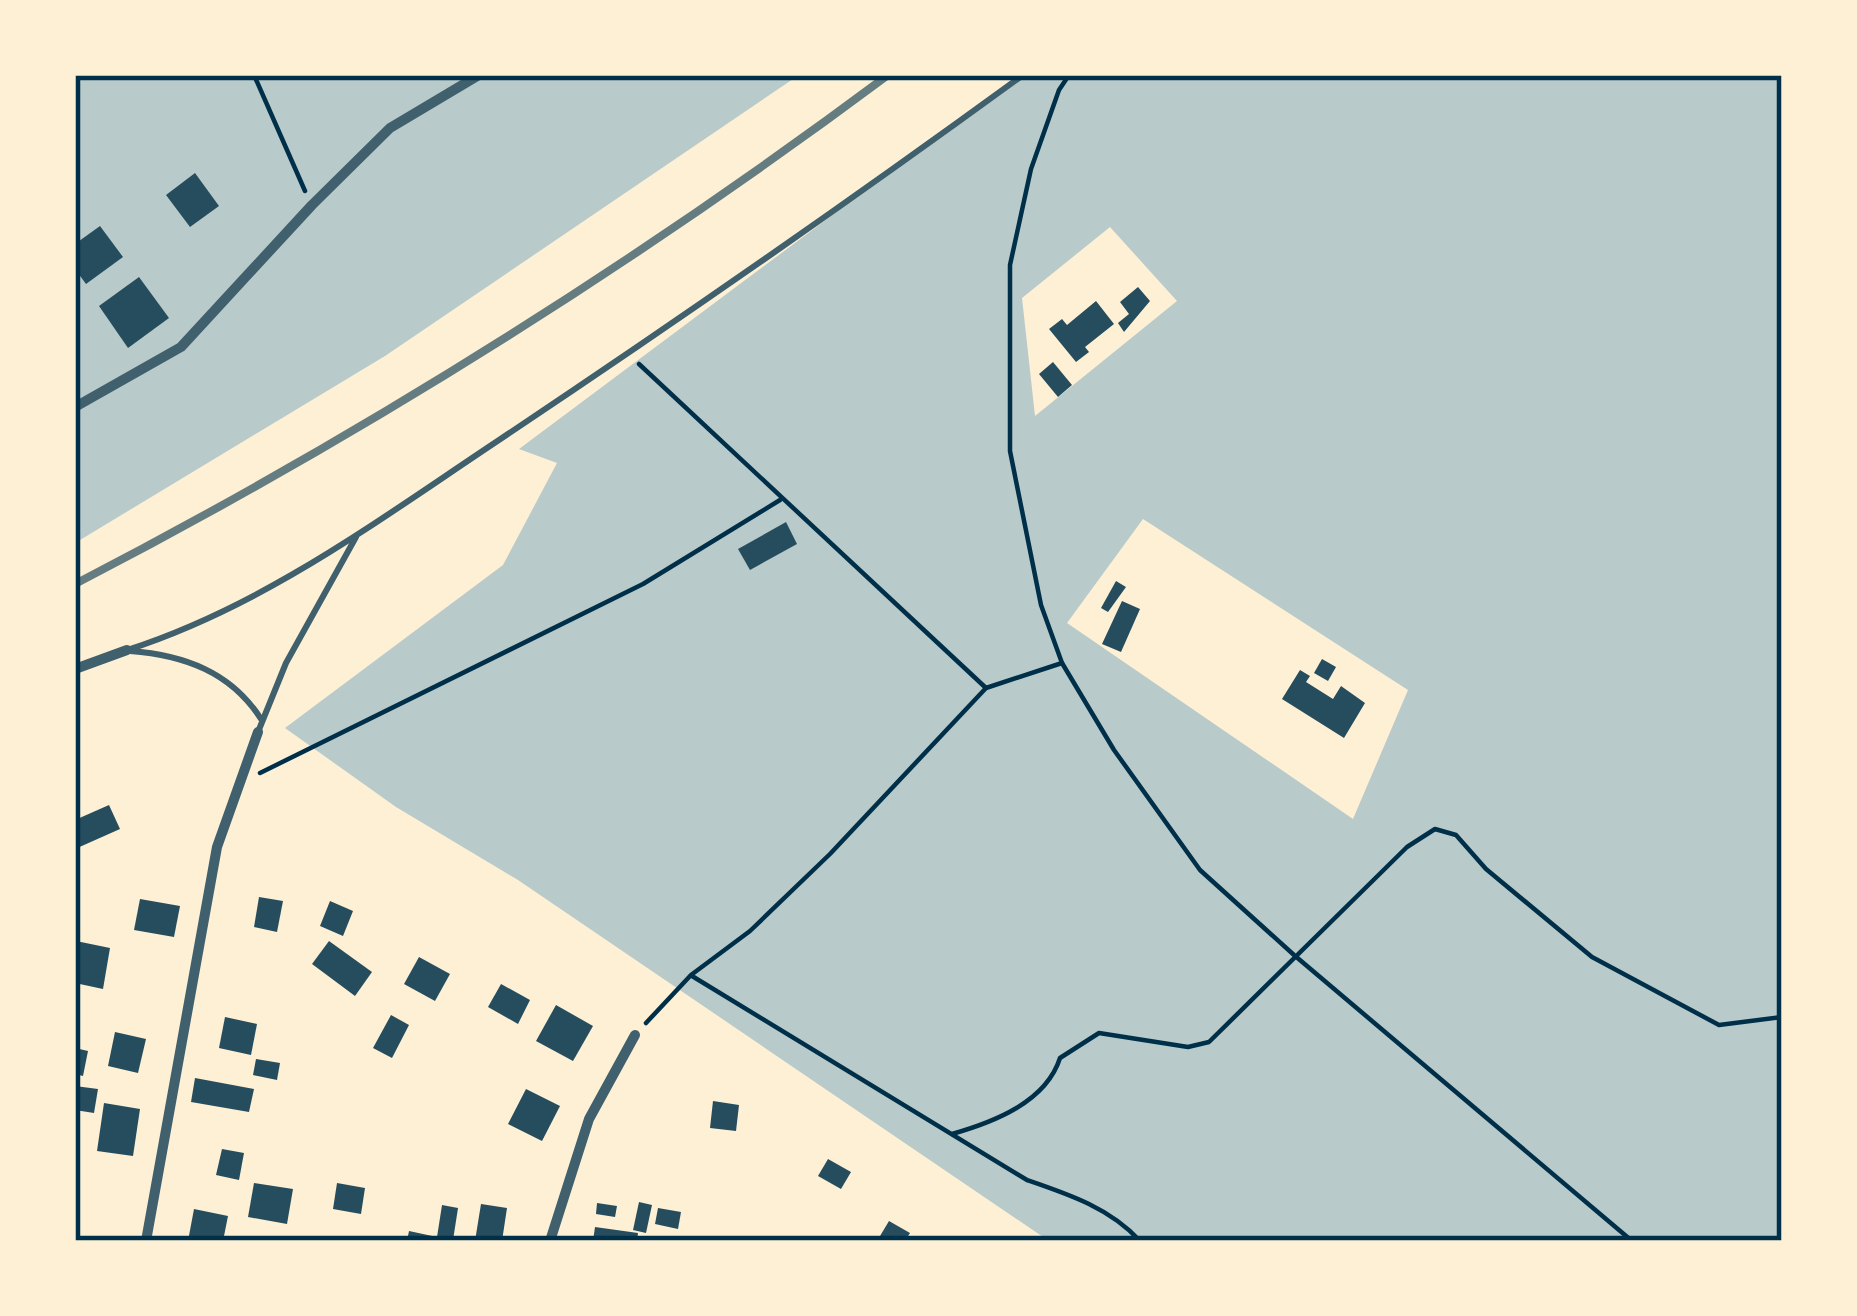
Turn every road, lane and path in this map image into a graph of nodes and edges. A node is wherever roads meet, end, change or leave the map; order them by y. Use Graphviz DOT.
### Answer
graph roads {
  1 [pos="254,75"];
  2 [pos="479,75"];
  3 [pos="1023,75"];
  4 [pos="1069,75"];
  5 [pos="312,205"];
  6 [pos="628,354"];
  7 [pos="75,407"];
  8 [pos="780,500"];
  9 [pos="358,534"];
  10 [pos="127,650"];
  11 [pos="1062,664"];
  12 [pos="75,669"];
  13 [pos="986,688"];
  14 [pos="260,727"];
  15 [pos="240,783"];
  16 [pos="1294,955"];
  17 [pos="691,975"];
  18 [pos="1782,1017"];
  19 [pos="635,1035"];
  20 [pos="952,1134"];
  21 [pos="146,1241"];
  22 [pos="550,1241"];
  23 [pos="1140,1241"];
  24 [pos="1632,1241"];
  1 -- 5 [label="path"];
  2 -- 5 [label="street"];
  3 -- 6 [label="lane"];
  4 -- 11 [label="path"];
  5 -- 7 [label="street"];
  6 -- 8 [label="path"];
  6 -- 9 [label="lane"];
  8 -- 13 [label="path"];
  8 -- 15 [label="path"];
  9 -- 10 [label="lane"];
  9 -- 14 [label="lane"];
  10 -- 12 [label="street"];
  10 -- 14 [label="lane"];
  11 -- 13 [label="path"];
  11 -- 16 [label="path"];
  13 -- 17 [label="path"];
  14 -- 15 [label="street"];
  15 -- 21 [label="street"];
  16 -- 18 [label="path"];
  16 -- 20 [label="path"];
  16 -- 24 [label="path"];
  17 -- 19 [label="path"];
  17 -- 20 [label="path"];
  19 -- 22 [label="street"];
  20 -- 23 [label="path"];
}
